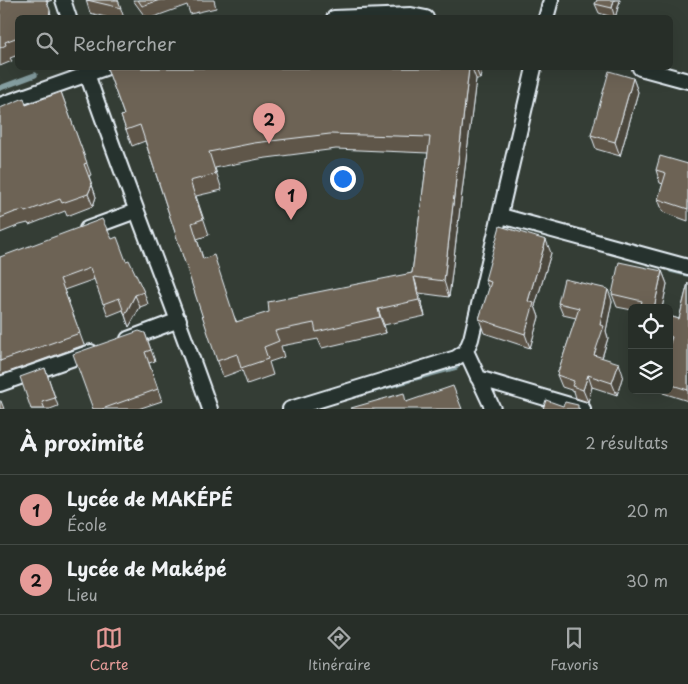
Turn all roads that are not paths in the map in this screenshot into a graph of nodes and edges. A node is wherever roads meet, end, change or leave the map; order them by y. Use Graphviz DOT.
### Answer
graph roads {
  1 [pos="63,0"];
  2 [pos="551,0"];
  3 [pos="68,15"];
  4 [pos="547,15"];
  5 [pos="86,70"];
  6 [pos="534,70"];
  7 [pos="647,70"];
  8 [pos="688,81"];
  9 [pos="0,105"];
  10 [pos="136,211"];
  11 [pos="501,216"];
  12 [pos="72,234"];
  13 [pos="688,268"];
  14 [pos="179,320"];
  15 [pos="466,351"];
  16 [pos="478,378"];
  17 [pos="0,384"];
  18 [pos="210,409"];
  19 [pos="290,409"];
  20 [pos="493,409"];
  21 [pos="583,409"];
  1 -- 3 [label="street"];
  2 -- 4 [label="street"];
  5 -- 9 [label="street"];
  5 -- 10 [label="street"];
  6 -- 11 [label="street"];
  7 -- 8 [label="street"];
  10 -- 12 [label="street"];
  10 -- 14 [label="street"];
  11 -- 13 [label="street"];
  11 -- 15 [label="street"];
  14 -- 17 [label="street"];
  14 -- 18 [label="street"];
  15 -- 16 [label="street"];
  15 -- 19 [label="street"];
  16 -- 20 [label="street"];
  16 -- 21 [label="street"];
}
